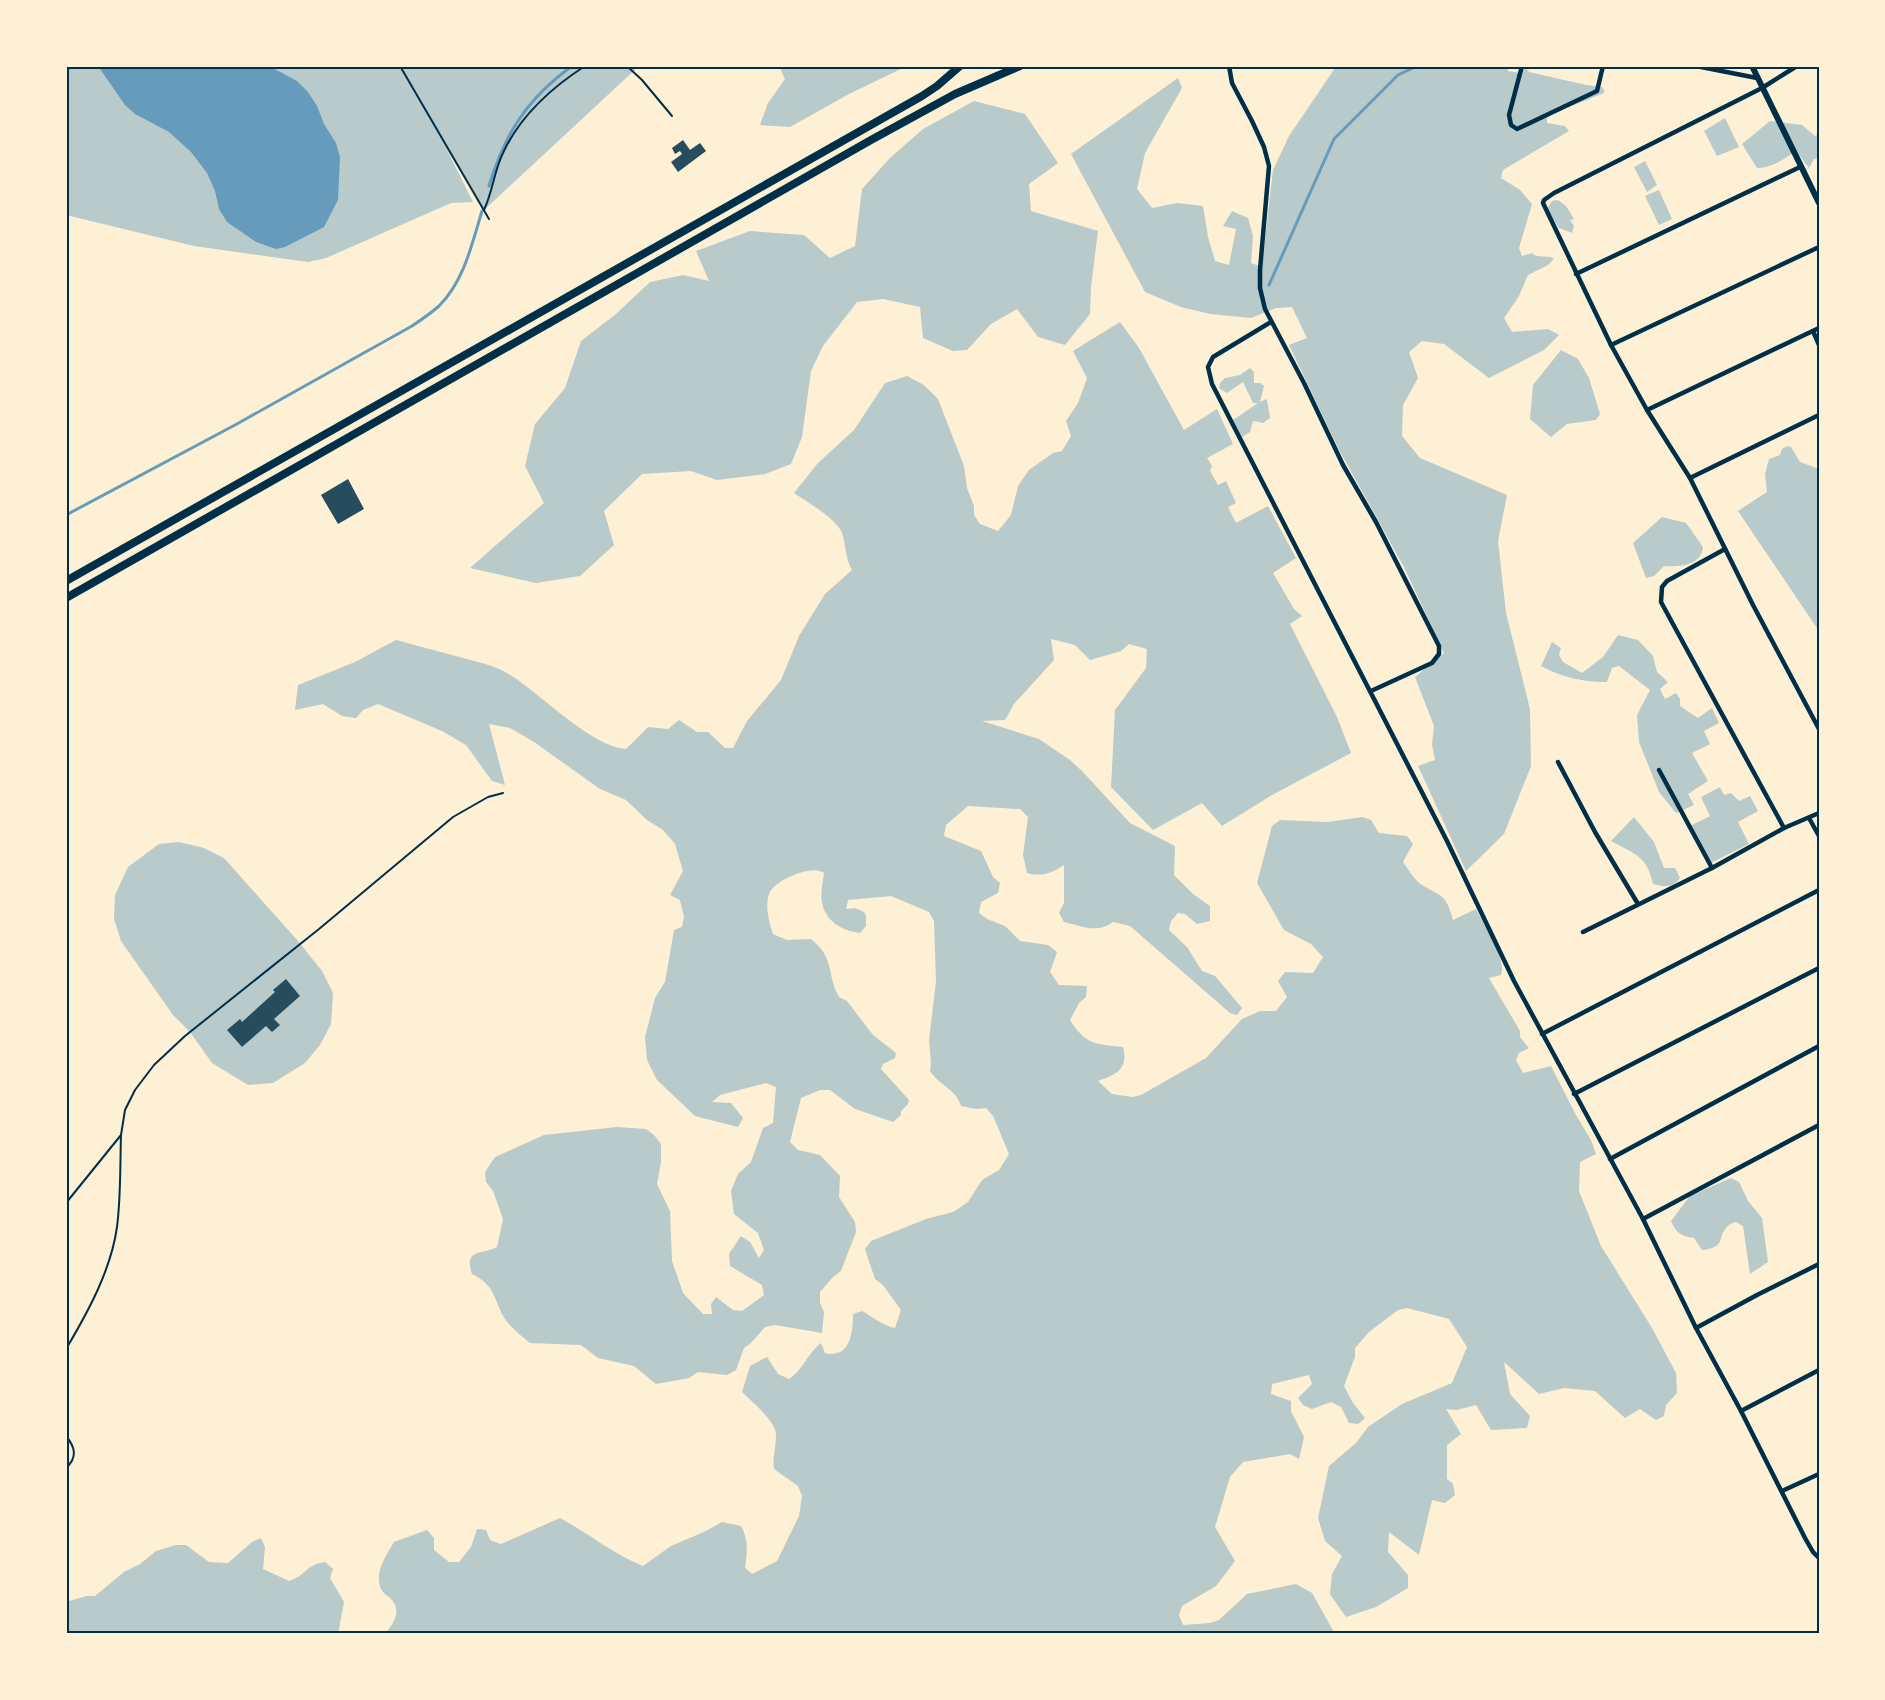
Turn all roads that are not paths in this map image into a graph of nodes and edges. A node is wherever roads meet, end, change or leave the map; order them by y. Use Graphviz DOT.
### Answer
graph roads {
  1 [pos="400,66"];
  2 [pos="585,66"];
  3 [pos="627,66"];
  4 [pos="960,66"];
  5 [pos="1020,66"];
  6 [pos="1229,66"];
  7 [pos="1522,66"];
  8 [pos="1603,66"];
  9 [pos="1696,66"];
  10 [pos="1752,66"];
  11 [pos="1797,66"];
  12 [pos="1757,78"];
  13 [pos="1762,88"];
  14 [pos="672,116"];
  15 [pos="1800,167"];
  16 [pos="1819,203"];
  17 [pos="484,210"];
  18 [pos="489,219"];
  19 [pos="1819,247"];
  20 [pos="1576,274"];
  21 [pos="1271,322"];
  22 [pos="1819,328"];
  23 [pos="1813,331"];
  24 [pos="1611,345"];
  25 [pos="1819,345"];
  26 [pos="1647,410"];
  27 [pos="1819,415"];
  28 [pos="1689,478"];
  29 [pos="1725,549"];
  30 [pos="66,581"];
  31 [pos="66,598"];
  32 [pos="1371,691"];
  33 [pos="1819,729"];
  34 [pos="1558,762"];
  35 [pos="1659,770"];
  36 [pos="503,793"];
  37 [pos="1819,813"];
  38 [pos="1809,818"];
  39 [pos="1784,828"];
  40 [pos="1819,836"];
  41 [pos="1712,868"];
  42 [pos="1819,890"];
  43 [pos="1638,904"];
  44 [pos="1583,932"];
  45 [pos="1819,968"];
  46 [pos="1542,1034"];
  47 [pos="1819,1046"];
  48 [pos="1574,1094"];
  49 [pos="1819,1125"];
  50 [pos="121,1135"];
  51 [pos="1610,1159"];
  52 [pos="66,1203"];
  53 [pos="1643,1219"];
  54 [pos="1819,1264"];
  55 [pos="1696,1328"];
  56 [pos="66,1349"];
  57 [pos="1819,1370"];
  58 [pos="1741,1411"];
  59 [pos="66,1436"];
  60 [pos="66,1468"];
  61 [pos="1819,1474"];
  62 [pos="1782,1491"];
  63 [pos="1819,1558"];
  1 -- 17 [label="lane"];
  2 -- 17 [label="lane"];
  3 -- 14 [label="lane"];
  4 -- 30 [label="highway"];
  5 -- 31 [label="highway"];
  6 -- 21 [label="street"];
  7 -- 8 [label="street"];
  9 -- 12 [label="street"];
  10 -- 12 [label="street"];
  11 -- 13 [label="street"];
  12 -- 13 [label="street"];
  13 -- 15 [label="street"];
  13 -- 20 [label="street"];
  15 -- 16 [label="street"];
  15 -- 20 [label="street"];
  17 -- 18 [label="lane"];
  19 -- 24 [label="street"];
  20 -- 24 [label="street"];
  21 -- 32 [label="street"];
  21 -- 32 [label="street"];
  22 -- 23 [label="street"];
  23 -- 25 [label="street"];
  23 -- 26 [label="street"];
  24 -- 26 [label="street"];
  26 -- 28 [label="street"];
  27 -- 28 [label="street"];
  28 -- 29 [label="street"];
  29 -- 33 [label="street"];
  29 -- 39 [label="street"];
  32 -- 46 [label="street"];
  34 -- 43 [label="street"];
  35 -- 41 [label="street"];
  36 -- 50 [label="lane"];
  37 -- 38 [label="street"];
  38 -- 39 [label="street"];
  38 -- 40 [label="street"];
  39 -- 41 [label="street"];
  41 -- 43 [label="street"];
  42 -- 46 [label="street"];
  43 -- 44 [label="street"];
  45 -- 48 [label="street"];
  46 -- 48 [label="street"];
  47 -- 51 [label="street"];
  48 -- 51 [label="street"];
  49 -- 53 [label="street"];
  50 -- 52 [label="lane"];
  50 -- 56 [label="lane"];
  51 -- 53 [label="street"];
  53 -- 55 [label="street"];
  54 -- 55 [label="street"];
  55 -- 58 [label="street"];
  57 -- 58 [label="street"];
  58 -- 62 [label="street"];
  59 -- 60 [label="lane"];
  61 -- 62 [label="street"];
  62 -- 63 [label="street"];
}
